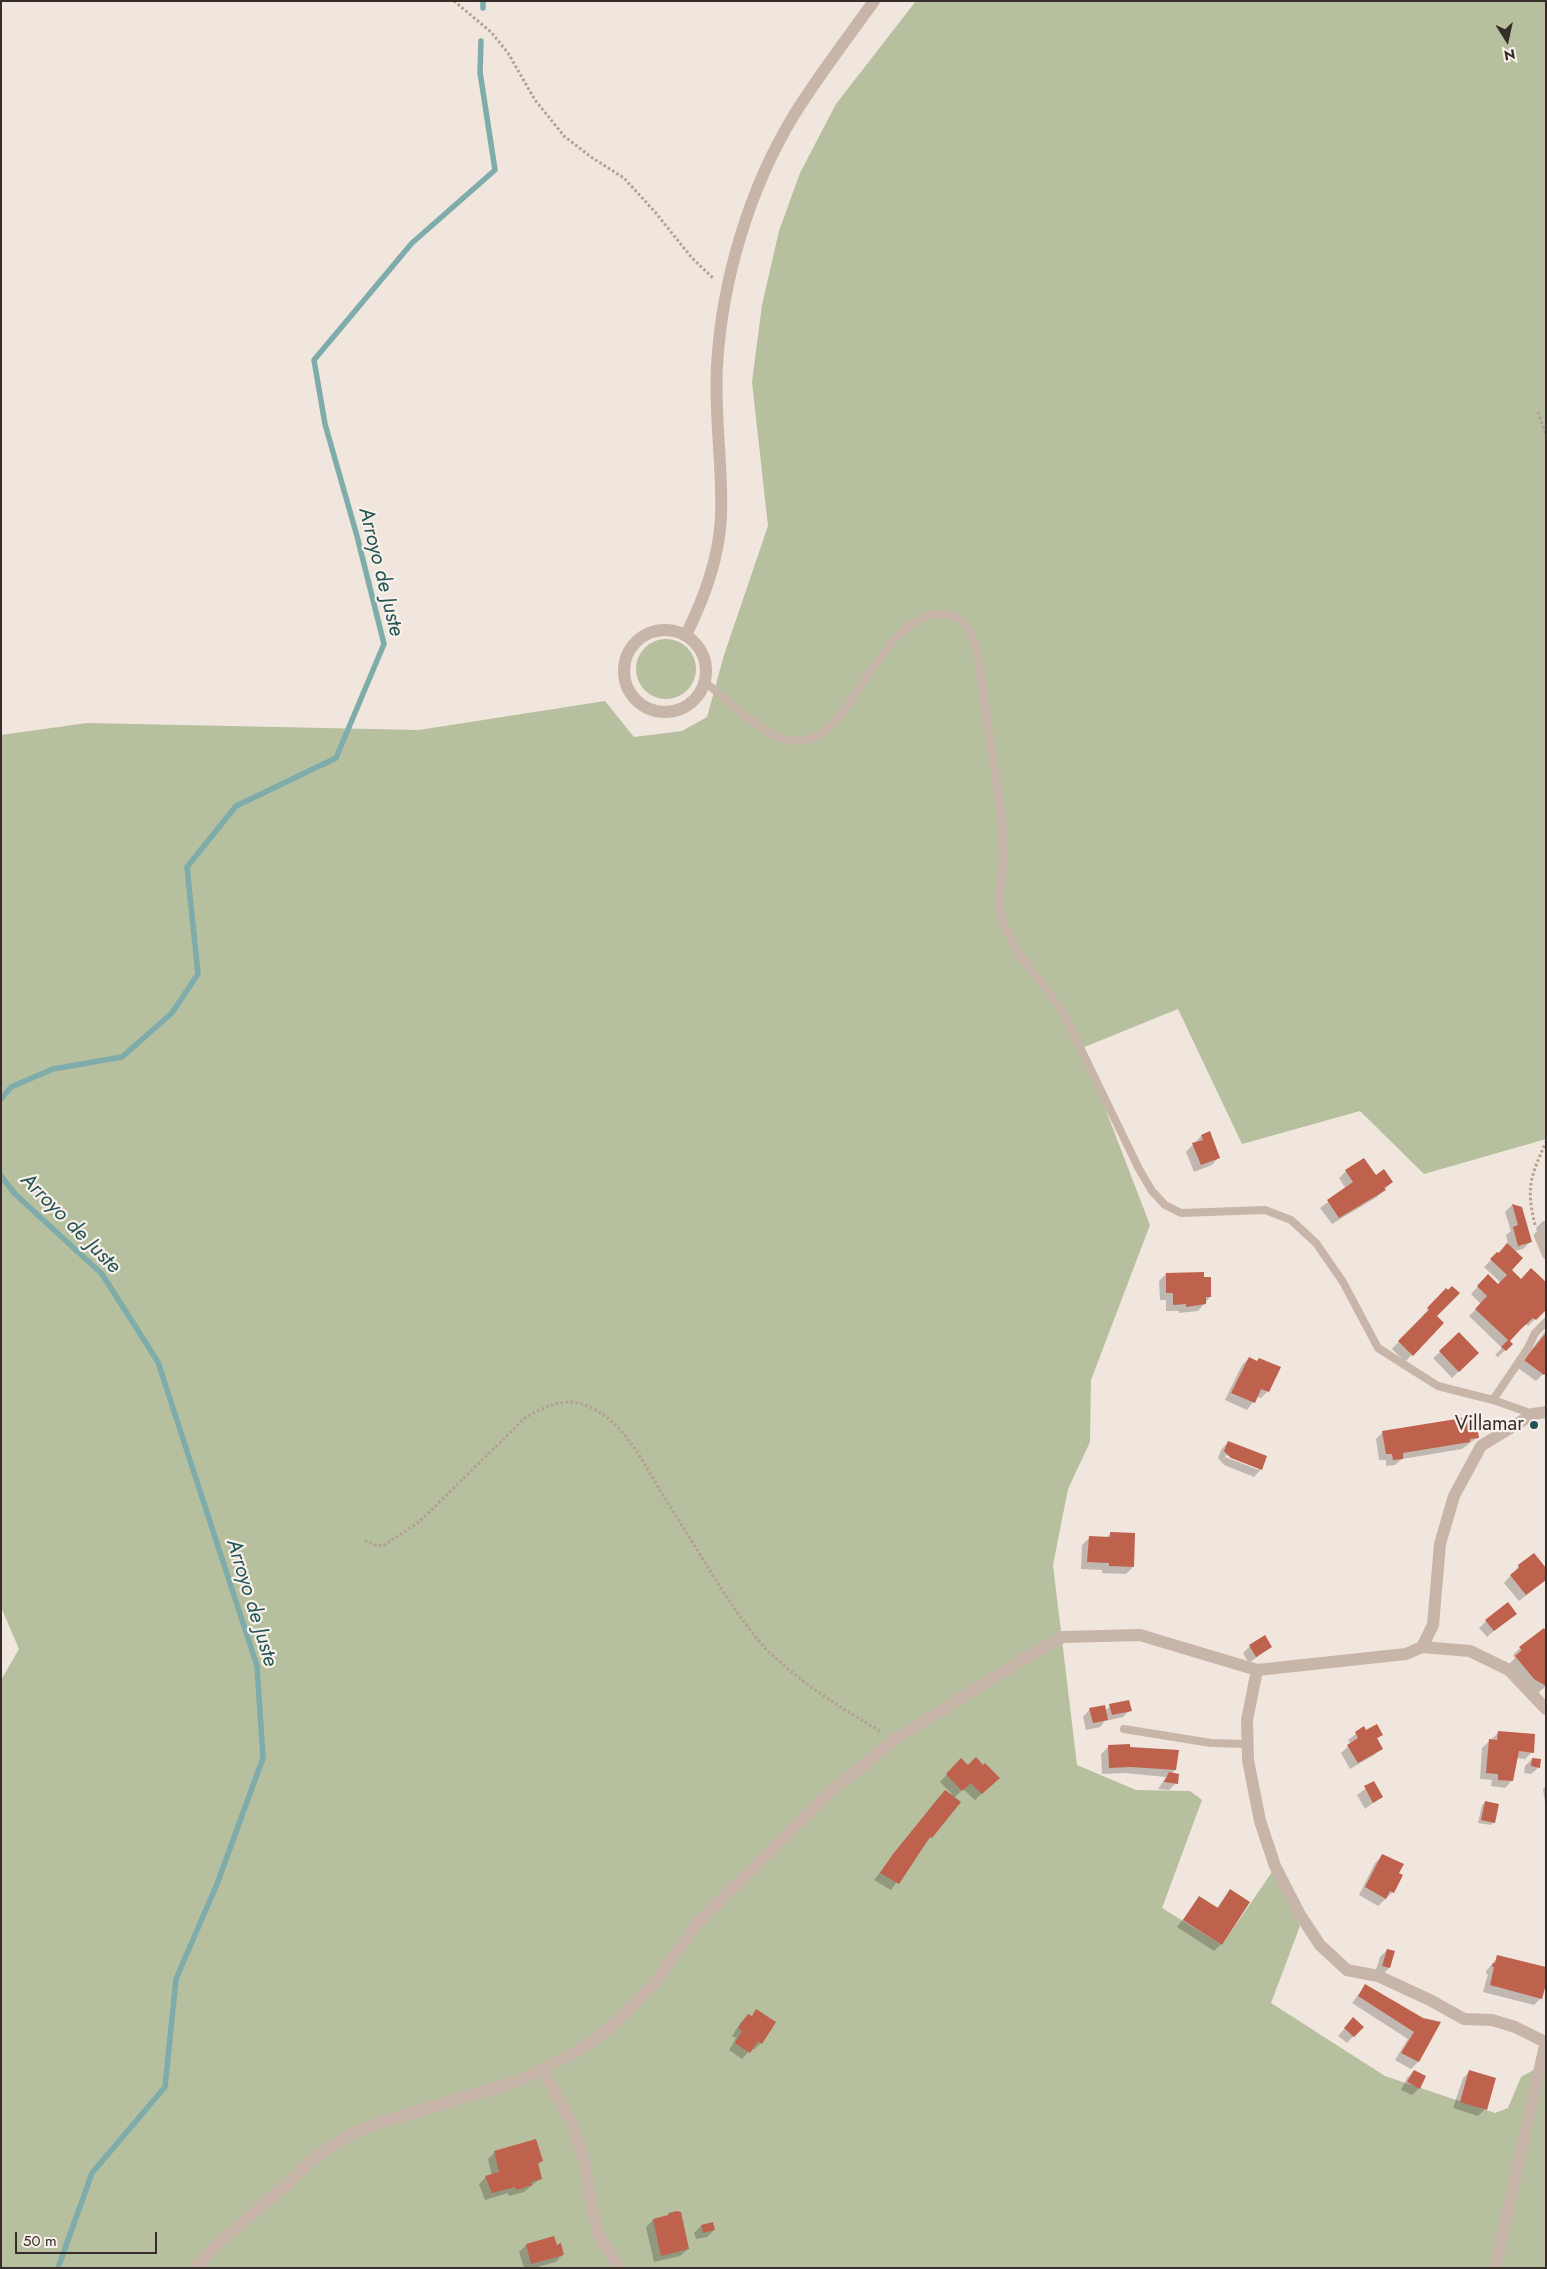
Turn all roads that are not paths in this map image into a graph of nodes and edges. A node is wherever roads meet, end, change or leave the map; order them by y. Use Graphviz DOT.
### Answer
graph roads {
  1 [pos="874,1"];
  2 [pos="686,635"];
  3 [pos="705,682"];
  4 [pos="1538,1236"];
  5 [pos="1546,1255"];
  6 [pos="1546,1322"];
  7 [pos="1493,1400"];
  8 [pos="1546,1412"];
  9 [pos="1533,1414"];
  10 [pos="1422,1647"];
  11 [pos="1257,1670"];
  12 [pos="1546,1709"];
  13 [pos="1124,1730"];
  14 [pos="1248,1744"];
  15 [pos="1545,2042"];
  16 [pos="543,2070"];
  17 [pos="195,2268"];
  18 [pos="619,2268"];
  19 [pos="1495,2268"];
  1 -- 2 [label="street"];
  2 -- 3 [label="street"];
  2 -- 3 [label="street"];
  3 -- 7 [label="lane"];
  4 -- 5 [label="lane"];
  6 -- 7 [label="lane"];
  7 -- 9 [label="lane"];
  8 -- 9 [label="street"];
  9 -- 10 [label="street"];
  10 -- 11 [label="street"];
  10 -- 12 [label="street"];
  11 -- 14 [label="street"];
  11 -- 16 [label="street"];
  13 -- 14 [label="lane"];
  14 -- 15 [label="street"];
  15 -- 19 [label="street"];
  16 -- 17 [label="street"];
  16 -- 18 [label="street"];
}
